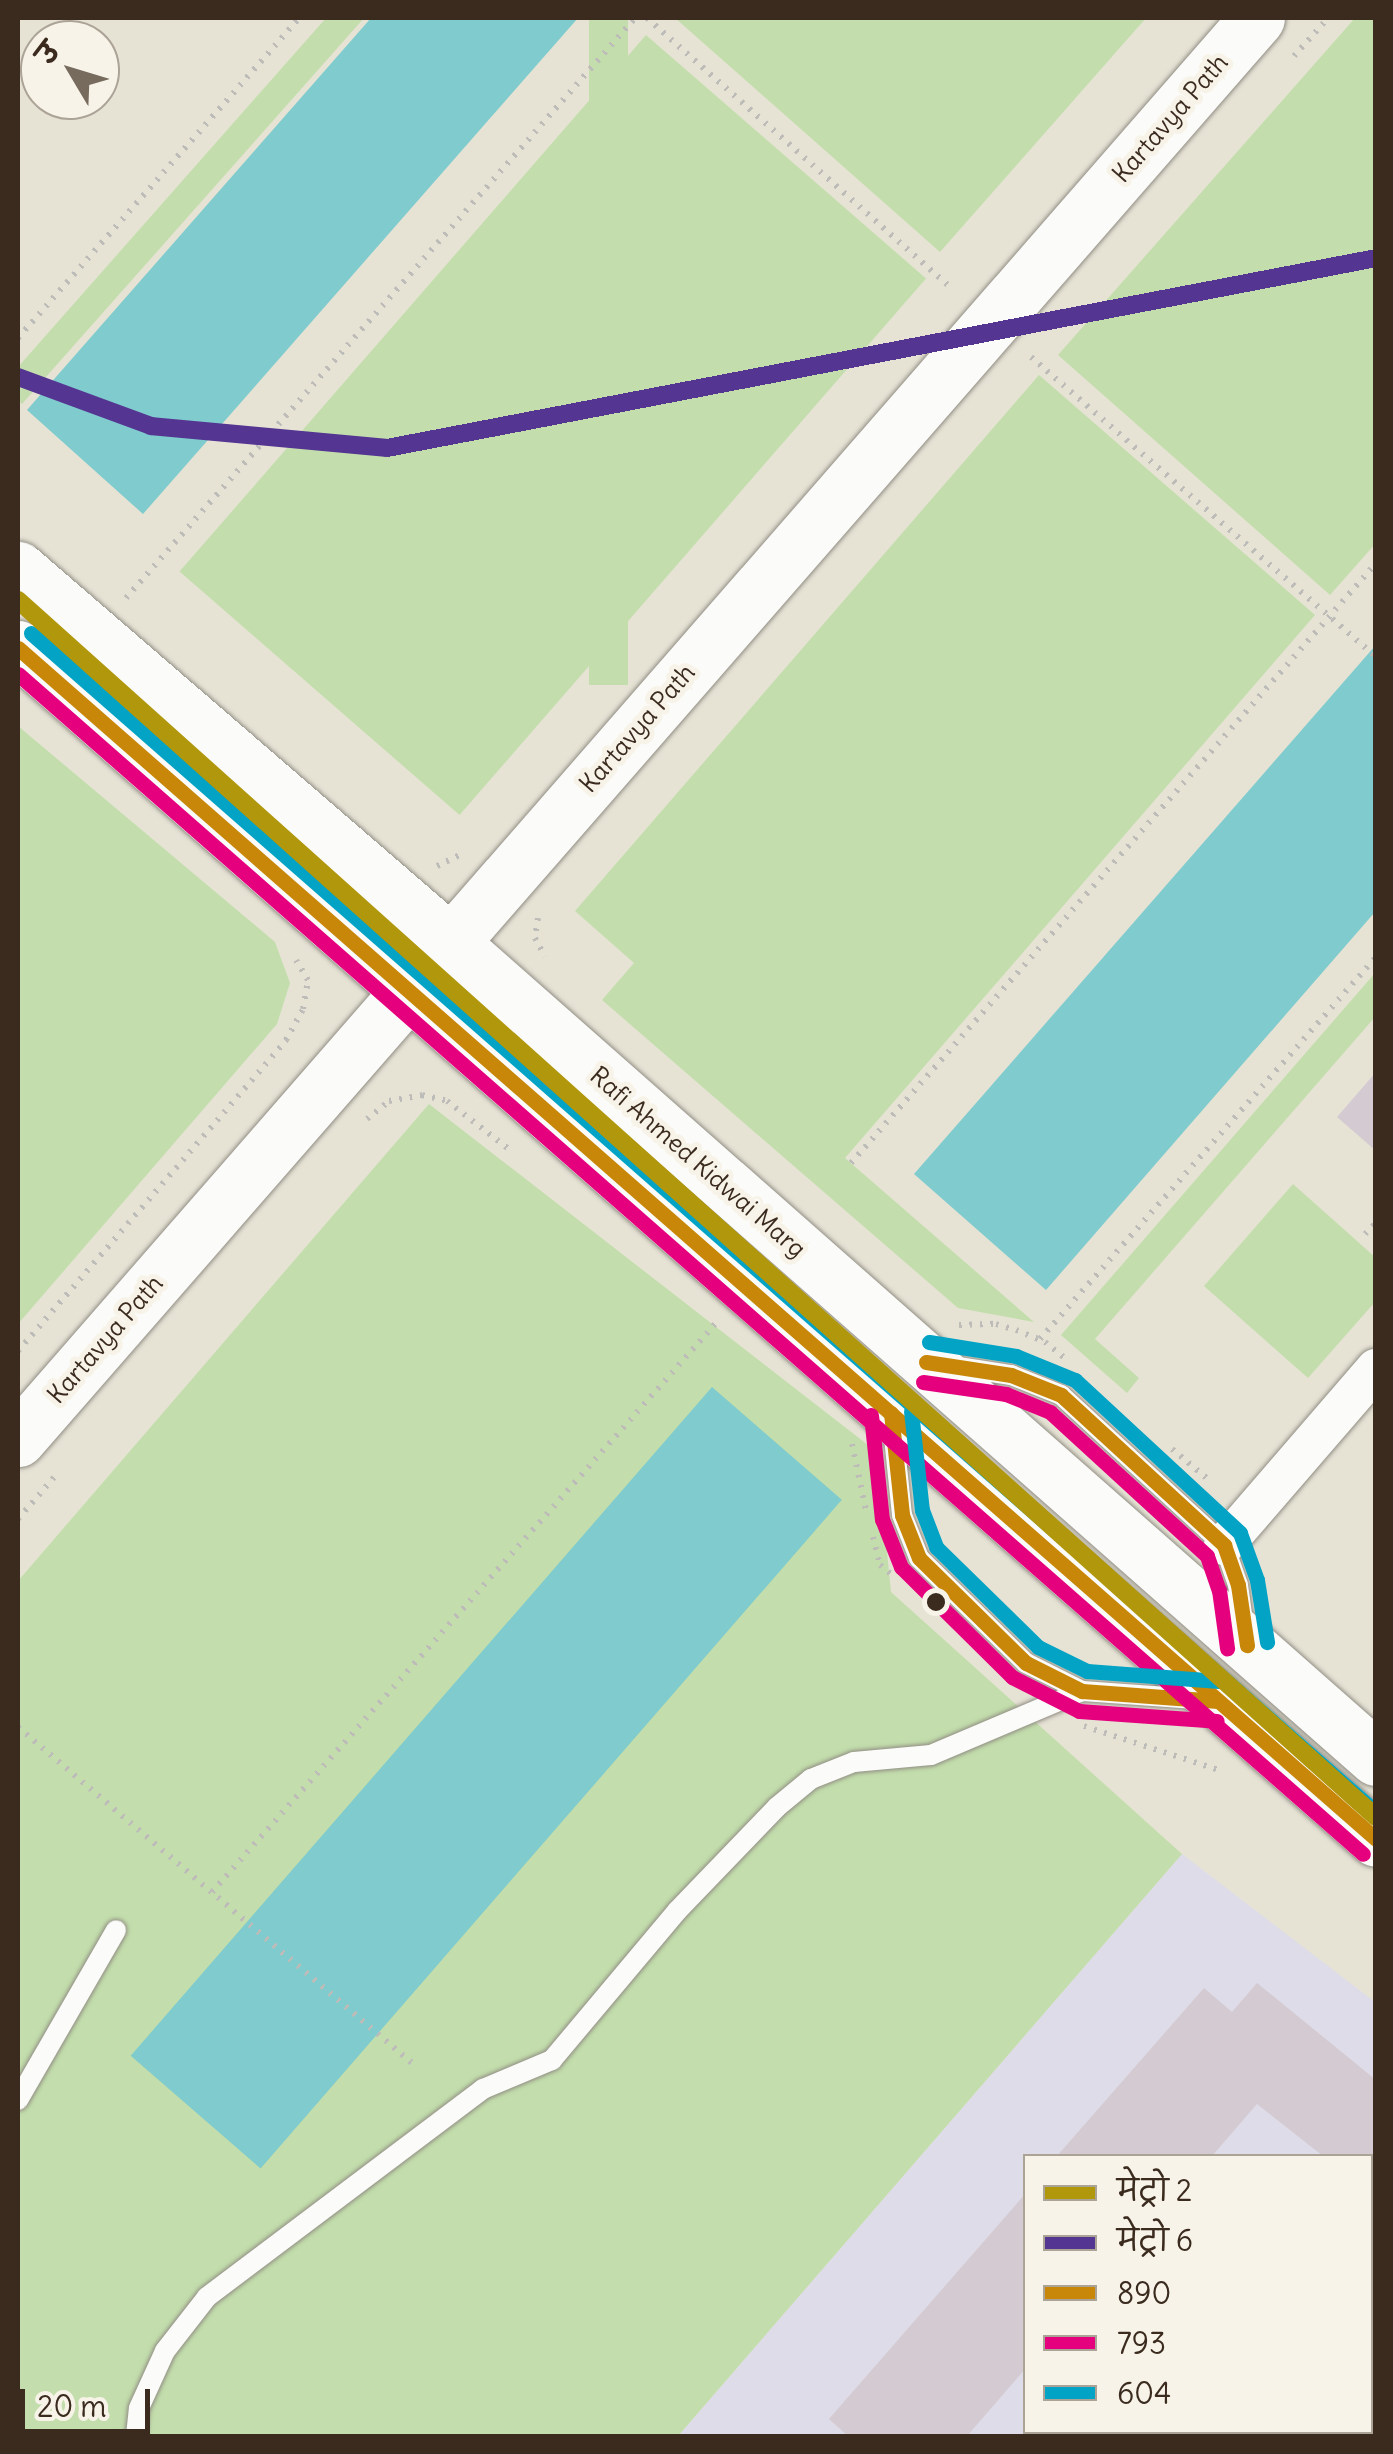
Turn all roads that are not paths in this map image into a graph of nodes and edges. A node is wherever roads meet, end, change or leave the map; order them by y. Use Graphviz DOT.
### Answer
graph roads {
  1 [pos="1258,18"];
  2 [pos="18,568"];
  3 [pos="18,648"];
  4 [pos="450,942"];
  5 [pos="409,988"];
  6 [pos="939,1344"];
  7 [pos="1376,1369"];
  8 [pos="871,1426"];
  9 [pos="18,1439"];
  10 [pos="1224,1545"];
  11 [pos="1247,1645"];
  12 [pos="1082,1691"];
  13 [pos="1218,1701"];
  14 [pos="1376,1758"];
  15 [pos="1376,1839"];
  16 [pos="116,1930"];
  17 [pos="18,2100"];
  18 [pos="136,2436"];
  1 -- 4 [label="main road, Kartavya Path"];
  2 -- 4 [label="main road, Rafi Ahmed Kidwai Marg"];
  3 -- 5 [label="main road"];
  4 -- 5 [label="main road, Kartavya Path"];
  4 -- 6 [label="main road, Rafi Ahmed Kidwai Marg"];
  5 -- 8 [label="main road"];
  5 -- 9 [label="main road, Kartavya Path"];
  6 -- 10 [label="lane"];
  6 -- 11 [label="main road, Rafi Ahmed Kidwai Marg"];
  7 -- 10 [label="street"];
  8 -- 12 [label="lane"];
  8 -- 13 [label="main road"];
  10 -- 11 [label="lane"];
  11 -- 14 [label="main road, Rafi Ahmed Kidwai Marg"];
  12 -- 13 [label="lane"];
  12 -- 18 [label="lane"];
  13 -- 15 [label="main road"];
  16 -- 17 [label="lane"];
}
